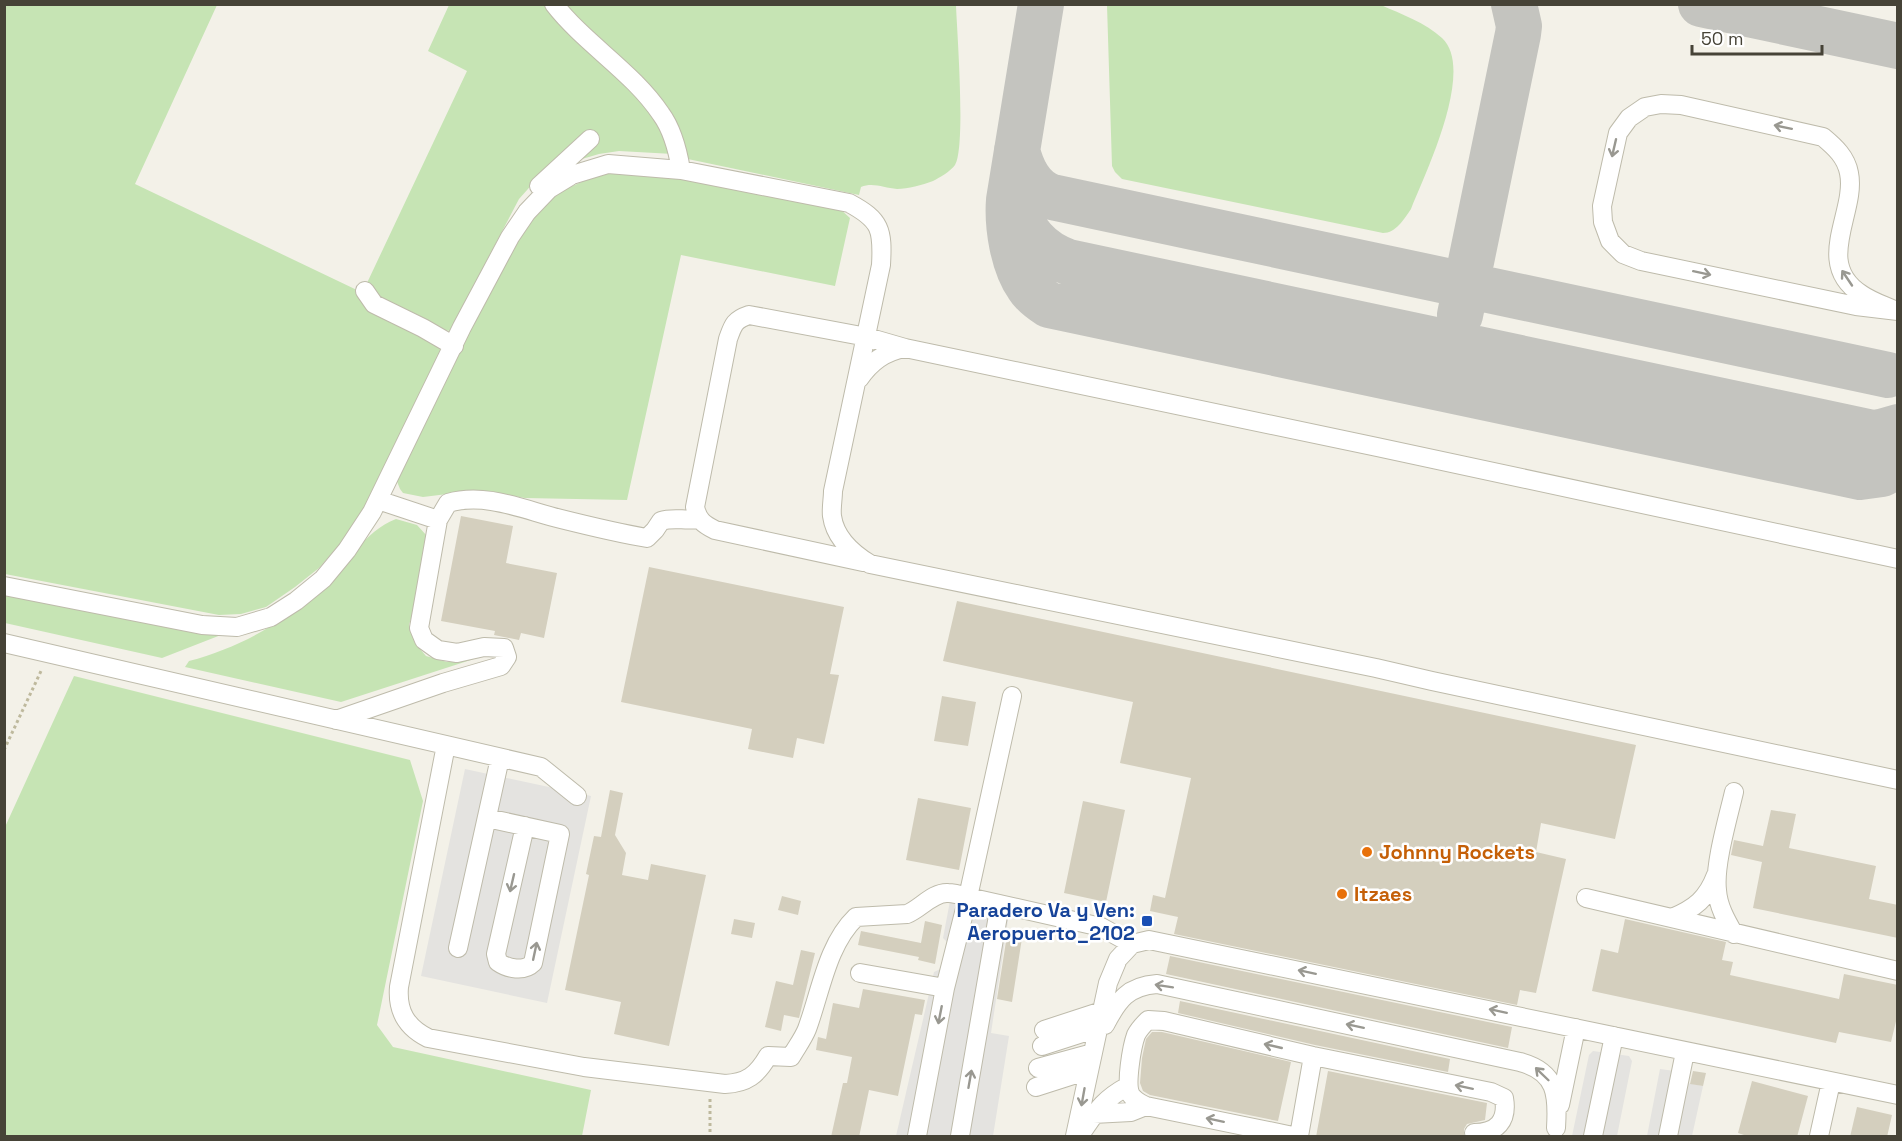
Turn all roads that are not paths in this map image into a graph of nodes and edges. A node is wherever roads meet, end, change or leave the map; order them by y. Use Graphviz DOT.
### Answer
graph roads {
  1 [pos="554,4"];
  2 [pos="590,139"];
  3 [pos="681,170"];
  4 [pos="510,237"];
  5 [pos="365,291"];
  6 [pos="1896,311"];
  7 [pos="867,337"];
  8 [pos="454,346"];
  9 [pos="905,348"];
  10 [pos="858,380"];
  11 [pos="378,500"];
  12 [pos="698,519"];
  13 [pos="438,520"];
  14 [pos="1898,559"];
  15 [pos="870,564"];
  16 [pos="4,586"];
  17 [pos="4,643"];
  18 [pos="1012,696"];
  19 [pos="336,720"];
  20 [pos="446,745"];
  21 [pos="500,758"];
  22 [pos="1898,780"];
  23 [pos="1734,792"];
  24 [pos="578,796"];
  25 [pos="487,819"];
  26 [pos="525,826"];
  27 [pos="1717,874"];
  28 [pos="968,897"];
  29 [pos="1586,898"];
  30 [pos="999,904"];
  31 [pos="1672,918"];
  32 [pos="1734,934"];
  33 [pos="1132,944"];
  34 [pos="458,948"];
  35 [pos="1898,971"];
  36 [pos="860,973"];
  37 [pos="945,988"];
  38 [pos="1100,1019"];
  39 [pos="1576,1028"];
  40 [pos="1614,1036"];
  41 [pos="1043,1038"];
  42 [pos="1685,1052"];
  43 [pos="1313,1056"];
  44 [pos="1091,1061"];
  45 [pos="1038,1068"];
  46 [pos="1831,1082"];
  47 [pos="1128,1086"];
  48 [pos="1036,1087"];
  49 [pos="1898,1095"];
  50 [pos="1146,1106"];
  51 [pos="1093,1114"];
  52 [pos="1555,1132"];
  53 [pos="1477,1135"];
  54 [pos="917,1137"];
  55 [pos="960,1137"];
  56 [pos="1077,1137"];
  57 [pos="1293,1137"];
  58 [pos="1299,1137"];
  59 [pos="1593,1137"];
  60 [pos="1668,1137"];
  61 [pos="1819,1137"];
  1 -- 3 [label="lane"];
  2 -- 4 [label="lane"];
  3 -- 4 [label="lane"];
  3 -- 7 [label="lane"];
  4 -- 8 [label="lane"];
  5 -- 8 [label="lane"];
  6 -- 6 [label="lane, one-way"];
  7 -- 9 [label="lane"];
  7 -- 10 [label="lane"];
  7 -- 12 [label="lane"];
  8 -- 11 [label="lane"];
  9 -- 10 [label="lane"];
  9 -- 14 [label="lane"];
  10 -- 15 [label="lane"];
  11 -- 13 [label="lane"];
  11 -- 16 [label="lane"];
  12 -- 13 [label="lane"];
  12 -- 15 [label="lane"];
  13 -- 19 [label="lane"];
  15 -- 22 [label="lane"];
  17 -- 19 [label="lane"];
  18 -- 28 [label="lane"];
  19 -- 20 [label="lane"];
  20 -- 21 [label="lane"];
  20 -- 28 [label="lane"];
  21 -- 24 [label="lane"];
  21 -- 25 [label="lane"];
  23 -- 27 [label="lane"];
  25 -- 26 [label="lane"];
  25 -- 34 [label="lane"];
  26 -- 26 [label="lane, one-way"];
  27 -- 31 [label="lane"];
  27 -- 32 [label="lane"];
  28 -- 30 [label="lane"];
  28 -- 37 [label="lane"];
  29 -- 31 [label="lane"];
  30 -- 33 [label="lane"];
  55 -- 30 [label="lane, one-way"];
  31 -- 32 [label="lane"];
  32 -- 35 [label="lane"];
  33 -- 38 [label="lane"];
  39 -- 33 [label="lane, one-way"];
  36 -- 37 [label="lane"];
  37 -- 54 [label="lane, one-way"];
  38 -- 41 [label="lane"];
  38 -- 44 [label="lane"];
  39 -- 40 [label="lane"];
  39 -- 52 [label="lane"];
  40 -- 42 [label="lane"];
  40 -- 59 [label="lane"];
  42 -- 46 [label="lane"];
  42 -- 60 [label="lane"];
  43 -- 47 [label="lane, one-way"];
  53 -- 43 [label="lane, one-way"];
  43 -- 58 [label="lane"];
  44 -- 45 [label="lane"];
  44 -- 48 [label="lane"];
  52 -- 44 [label="lane, one-way"];
  44 -- 56 [label="lane, one-way"];
  46 -- 49 [label="lane"];
  46 -- 61 [label="lane"];
  47 -- 50 [label="lane"];
  47 -- 51 [label="lane"];
  50 -- 51 [label="lane"];
  57 -- 50 [label="lane, one-way"];
  51 -- 56 [label="lane"];
}
